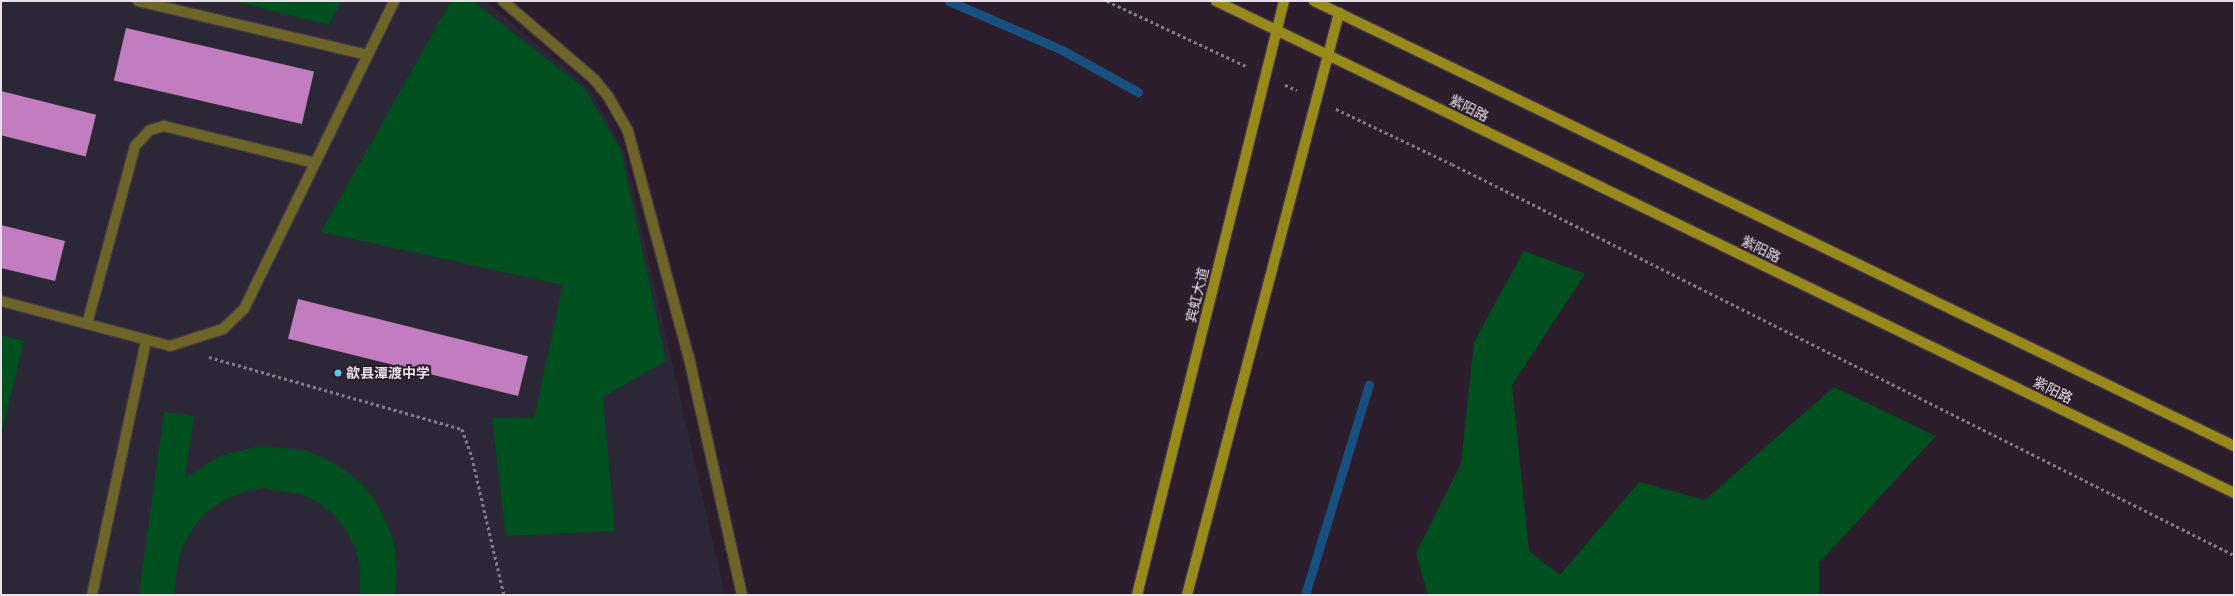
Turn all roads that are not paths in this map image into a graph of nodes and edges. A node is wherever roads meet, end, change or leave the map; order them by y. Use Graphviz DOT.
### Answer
graph roads {
  1 [pos="138,1"];
  2 [pos="394,1"];
  3 [pos="503,1"];
  4 [pos="1216,1"];
  5 [pos="1284,1"];
  6 [pos="1314,1"];
  7 [pos="1339,13"];
  8 [pos="1276,30"];
  9 [pos="368,55"];
  10 [pos="1328,56"];
  11 [pos="316,163"];
  12 [pos="1,301"];
  13 [pos="87,324"];
  14 [pos="146,340"];
  15 [pos="2234,446"];
  16 [pos="2234,493"];
  17 [pos="92,595"];
  18 [pos="742,595"];
  19 [pos="1137,595"];
  20 [pos="1187,595"];
  1 -- 9 [label="street"];
  2 -- 9 [label="street"];
  3 -- 18 [label="street"];
  4 -- 8 [label="main road, 紫阳路"];
  5 -- 8 [label="main road, 宾虹大道"];
  6 -- 7 [label="main road, 紫阳路"];
  7 -- 10 [label="main road"];
  7 -- 15 [label="main road, 紫阳路"];
  8 -- 10 [label="main road, 紫阳路"];
  8 -- 19 [label="main road, 宾虹大道"];
  9 -- 11 [label="street"];
  10 -- 16 [label="main road, 紫阳路"];
  10 -- 20 [label="main road"];
  11 -- 13 [label="street"];
  11 -- 14 [label="street"];
  12 -- 13 [label="street"];
  13 -- 14 [label="street"];
  14 -- 17 [label="street"];
}
